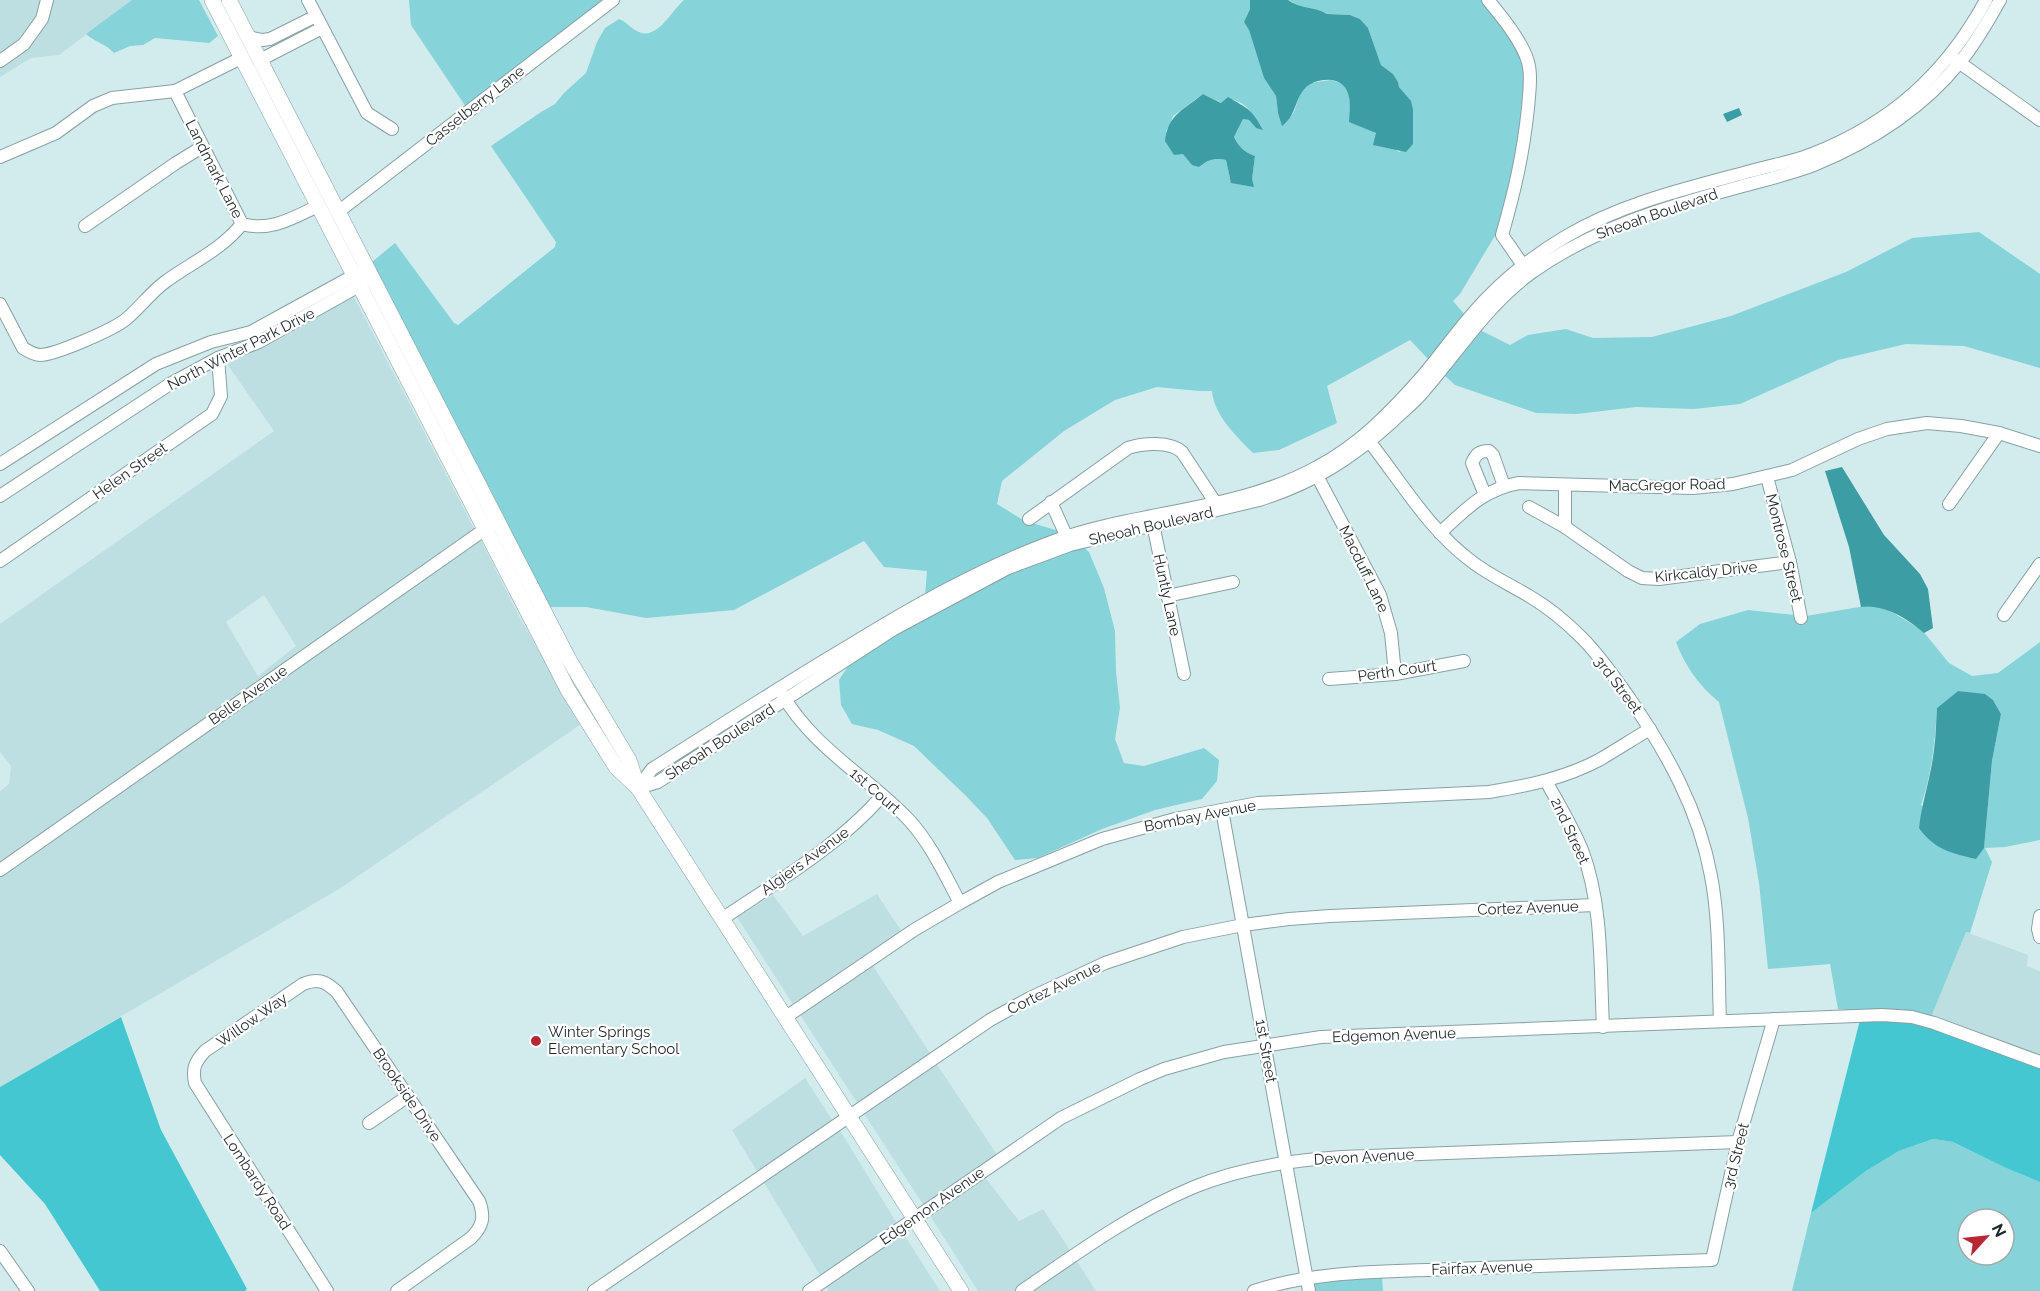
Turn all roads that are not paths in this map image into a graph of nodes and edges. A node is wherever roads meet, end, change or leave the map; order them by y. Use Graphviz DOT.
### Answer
graph roads {
  1 [pos="47,0"];
  2 [pos="212,0"];
  3 [pos="229,0"];
  4 [pos="308,0"];
  5 [pos="613,0"];
  6 [pos="1488,0"];
  7 [pos="1986,0"];
  8 [pos="2000,0"];
  9 [pos="319,22"];
  10 [pos="289,30"];
  11 [pos="248,37"];
  12 [pos="232,38"];
  13 [pos="295,42"];
  14 [pos="241,58"];
  15 [pos="1955,59"];
  16 [pos="260,60"];
  17 [pos="0,61"];
  18 [pos="270,79"];
  19 [pos="175,91"];
  20 [pos="2040,120"];
  21 [pos="392,129"];
  22 [pos="202,147"];
  23 [pos="0,158"];
  24 [pos="318,206"];
  25 [pos="338,212"];
  26 [pos="242,224"];
  27 [pos="85,226"];
  28 [pos="1526,270"];
  29 [pos="370,273"];
  30 [pos="356,281"];
  31 [pos="0,304"];
  32 [pos="218,358"];
  33 [pos="1999,433"];
  34 [pos="1368,439"];
  35 [pos="2040,446"];
  36 [pos="447,456"];
  37 [pos="0,464"];
  38 [pos="1316,473"];
  39 [pos="1767,477"];
  40 [pos="476,478"];
  41 [pos="1504,486"];
  42 [pos="1565,486"];
  43 [pos="1485,495"];
  44 [pos="0,496"];
  45 [pos="1051,502"];
  46 [pos="1215,502"];
  47 [pos="1949,504"];
  48 [pos="1529,507"];
  49 [pos="1029,519"];
  50 [pos="1152,521"];
  51 [pos="491,525"];
  52 [pos="1565,526"];
  53 [pos="1440,532"];
  54 [pos="1069,540"];
  55 [pos="0,561"];
  56 [pos="1790,562"];
  57 [pos="2040,564"];
  58 [pos="1233,582"];
  59 [pos="1167,596"];
  60 [pos="2004,615"];
  61 [pos="1801,618"];
  62 [pos="1464,661"];
  63 [pos="1184,674"];
  64 [pos="1395,674"];
  65 [pos="1329,679"];
  66 [pos="778,688"];
  67 [pos="785,700"];
  68 [pos="1650,729"];
  69 [pos="1546,781"];
  70 [pos="638,788"];
  71 [pos="882,796"];
  72 [pos="1222,810"];
  73 [pos="0,870"];
  74 [pos="960,903"];
  75 [pos="1595,905"];
  76 [pos="2040,916"];
  77 [pos="723,919"];
  78 [pos="1243,925"];
  79 [pos="2040,937"];
  80 [pos="319,980"];
  81 [pos="786,1017"];
  82 [pos="1774,1019"];
  83 [pos="1720,1021"];
  84 [pos="1603,1027"];
  85 [pos="1264,1044"];
  86 [pos="2040,1062"];
  87 [pos="192,1070"];
  88 [pos="408,1096"];
  89 [pos="850,1116"];
  90 [pos="369,1123"];
  91 [pos="1738,1142"];
  92 [pos="1286,1162"];
  93 [pos="915,1218"];
  94 [pos="0,1251"];
  95 [pos="1712,1260"];
  96 [pos="1308,1285"];
  97 [pos="28,1291"];
  98 [pos="327,1291"];
  99 [pos="397,1291"];
  100 [pos="594,1291"];
  101 [pos="809,1291"];
  102 [pos="961,1291"];
  103 [pos="1022,1291"];
  104 [pos="1254,1291"];
  1 -- 17 [label="street"];
  2 -- 12 [label="main road"];
  3 -- 11 [label="main road"];
  4 -- 9 [label="street"];
  5 -- 25 [label="street, Casselberry Lane"];
  6 -- 28 [label="street"];
  7 -- 15 [label="street, Sheoah Boulevard"];
  8 -- 15 [label="street, Sheoah Boulevard"];
  9 -- 10 [label="street"];
  9 -- 13 [label="street"];
  9 -- 21 [label="street"];
  10 -- 11 [label="street"];
  10 -- 13 [label="street"];
  11 -- 16 [label="main road"];
  12 -- 14 [label="main road"];
  12 -- 16 [label="main road"];
  13 -- 16 [label="street"];
  14 -- 18 [label="main road"];
  14 -- 19 [label="street"];
  14 -- 24 [label="main road"];
  15 -- 20 [label="street"];
  15 -- 28 [label="street, Sheoah Boulevard"];
  16 -- 18 [label="main road"];
  18 -- 25 [label="main road"];
  19 -- 22 [label="street, Landmark Lane"];
  19 -- 23 [label="street"];
  22 -- 26 [label="street, Landmark Lane"];
  22 -- 27 [label="street"];
  24 -- 26 [label="street"];
  24 -- 30 [label="main road"];
  25 -- 29 [label="main road"];
  26 -- 31 [label="street, Landmark Lane"];
  28 -- 34 [label="street, Sheoah Boulevard"];
  29 -- 30 [label="street, North Winter Park Drive"];
  29 -- 40 [label="main road"];
  30 -- 32 [label="street, North Winter Park Drive"];
  30 -- 36 [label="main road"];
  30 -- 37 [label="street, North Winter Park Drive"];
  32 -- 44 [label="street, North Winter Park Drive"];
  32 -- 55 [label="street, Helen Street"];
  33 -- 35 [label="street, MacGregor Road"];
  33 -- 39 [label="street, MacGregor Road"];
  33 -- 47 [label="street"];
  34 -- 38 [label="street, Sheoah Boulevard"];
  34 -- 53 [label="street, 3rd Street"];
  36 -- 40 [label="main road"];
  36 -- 51 [label="main road"];
  38 -- 46 [label="street, Sheoah Boulevard"];
  38 -- 50 [label="street, Sheoah Boulevard"];
  38 -- 64 [label="street, Macduff Lane"];
  39 -- 42 [label="street, MacGregor Road"];
  39 -- 56 [label="street, Montrose Street"];
  40 -- 51 [label="main road"];
  41 -- 42 [label="street, MacGregor Road"];
  41 -- 43 [label="street, MacGregor Road"];
  41 -- 43 [label="street"];
  42 -- 52 [label="street"];
  43 -- 53 [label="street, MacGregor Road"];
  45 -- 46 [label="street"];
  45 -- 49 [label="street"];
  45 -- 54 [label="street"];
  46 -- 50 [label="street, Sheoah Boulevard"];
  48 -- 52 [label="street, Kirkcaldy Drive"];
  50 -- 54 [label="street, Sheoah Boulevard"];
  50 -- 59 [label="street, Huntly Lane"];
  51 -- 70 [label="main road"];
  51 -- 73 [label="street, Belle Avenue"];
  52 -- 56 [label="street, Kirkcaldy Drive"];
  53 -- 68 [label="street, 3rd Street"];
  54 -- 66 [label="street, Sheoah Boulevard"];
  54 -- 67 [label="street, Sheoah Boulevard"];
  56 -- 61 [label="street, Montrose Street"];
  57 -- 60 [label="street"];
  58 -- 59 [label="street"];
  59 -- 63 [label="street, Huntly Lane"];
  62 -- 64 [label="street, Perth Court"];
  64 -- 65 [label="street, Perth Court"];
  66 -- 67 [label="street, 1st Court"];
  66 -- 70 [label="street, Sheoah Boulevard"];
  67 -- 70 [label="street, Sheoah Boulevard"];
  67 -- 71 [label="street, 1st Court"];
  68 -- 69 [label="street, Bombay Avenue"];
  68 -- 83 [label="street, 3rd Street"];
  69 -- 72 [label="street, Bombay Avenue"];
  69 -- 75 [label="street, 2nd Street"];
  70 -- 77 [label="main road"];
  71 -- 74 [label="street, 1st Court"];
  71 -- 77 [label="street, Algiers Avenue"];
  72 -- 74 [label="street, Bombay Avenue"];
  72 -- 78 [label="street, 1st Street"];
  74 -- 81 [label="street, Bombay Avenue"];
  75 -- 78 [label="street, Cortez Avenue"];
  75 -- 84 [label="street, 2nd Street"];
  76 -- 79 [label="street"];
  77 -- 81 [label="main road"];
  78 -- 85 [label="street, 1st Street"];
  78 -- 89 [label="street, Cortez Avenue"];
  80 -- 87 [label="street, Willow Way"];
  80 -- 88 [label="street, Brookside Drive"];
  81 -- 89 [label="main road"];
  82 -- 83 [label="street, Edgemon Avenue"];
  82 -- 86 [label="street, Edgemon Avenue"];
  82 -- 91 [label="street, 3rd Street"];
  83 -- 84 [label="street, Edgemon Avenue"];
  84 -- 85 [label="street, Edgemon Avenue"];
  85 -- 92 [label="street, 1st Street"];
  85 -- 93 [label="street, Edgemon Avenue"];
  87 -- 98 [label="street, Lombardy Road"];
  88 -- 90 [label="street"];
  88 -- 99 [label="street, Brookside Drive"];
  89 -- 93 [label="main road"];
  89 -- 100 [label="street, Cortez Avenue"];
  91 -- 92 [label="street, Devon Avenue"];
  91 -- 95 [label="street, 3rd Street"];
  92 -- 96 [label="street, 1st Street"];
  92 -- 103 [label="street, Devon Avenue"];
  93 -- 101 [label="street, Edgemon Avenue"];
  93 -- 102 [label="main road"];
  94 -- 97 [label="street"];
  95 -- 96 [label="street, Fairfax Avenue"];
  96 -- 104 [label="street, Fairfax Avenue"];
}
